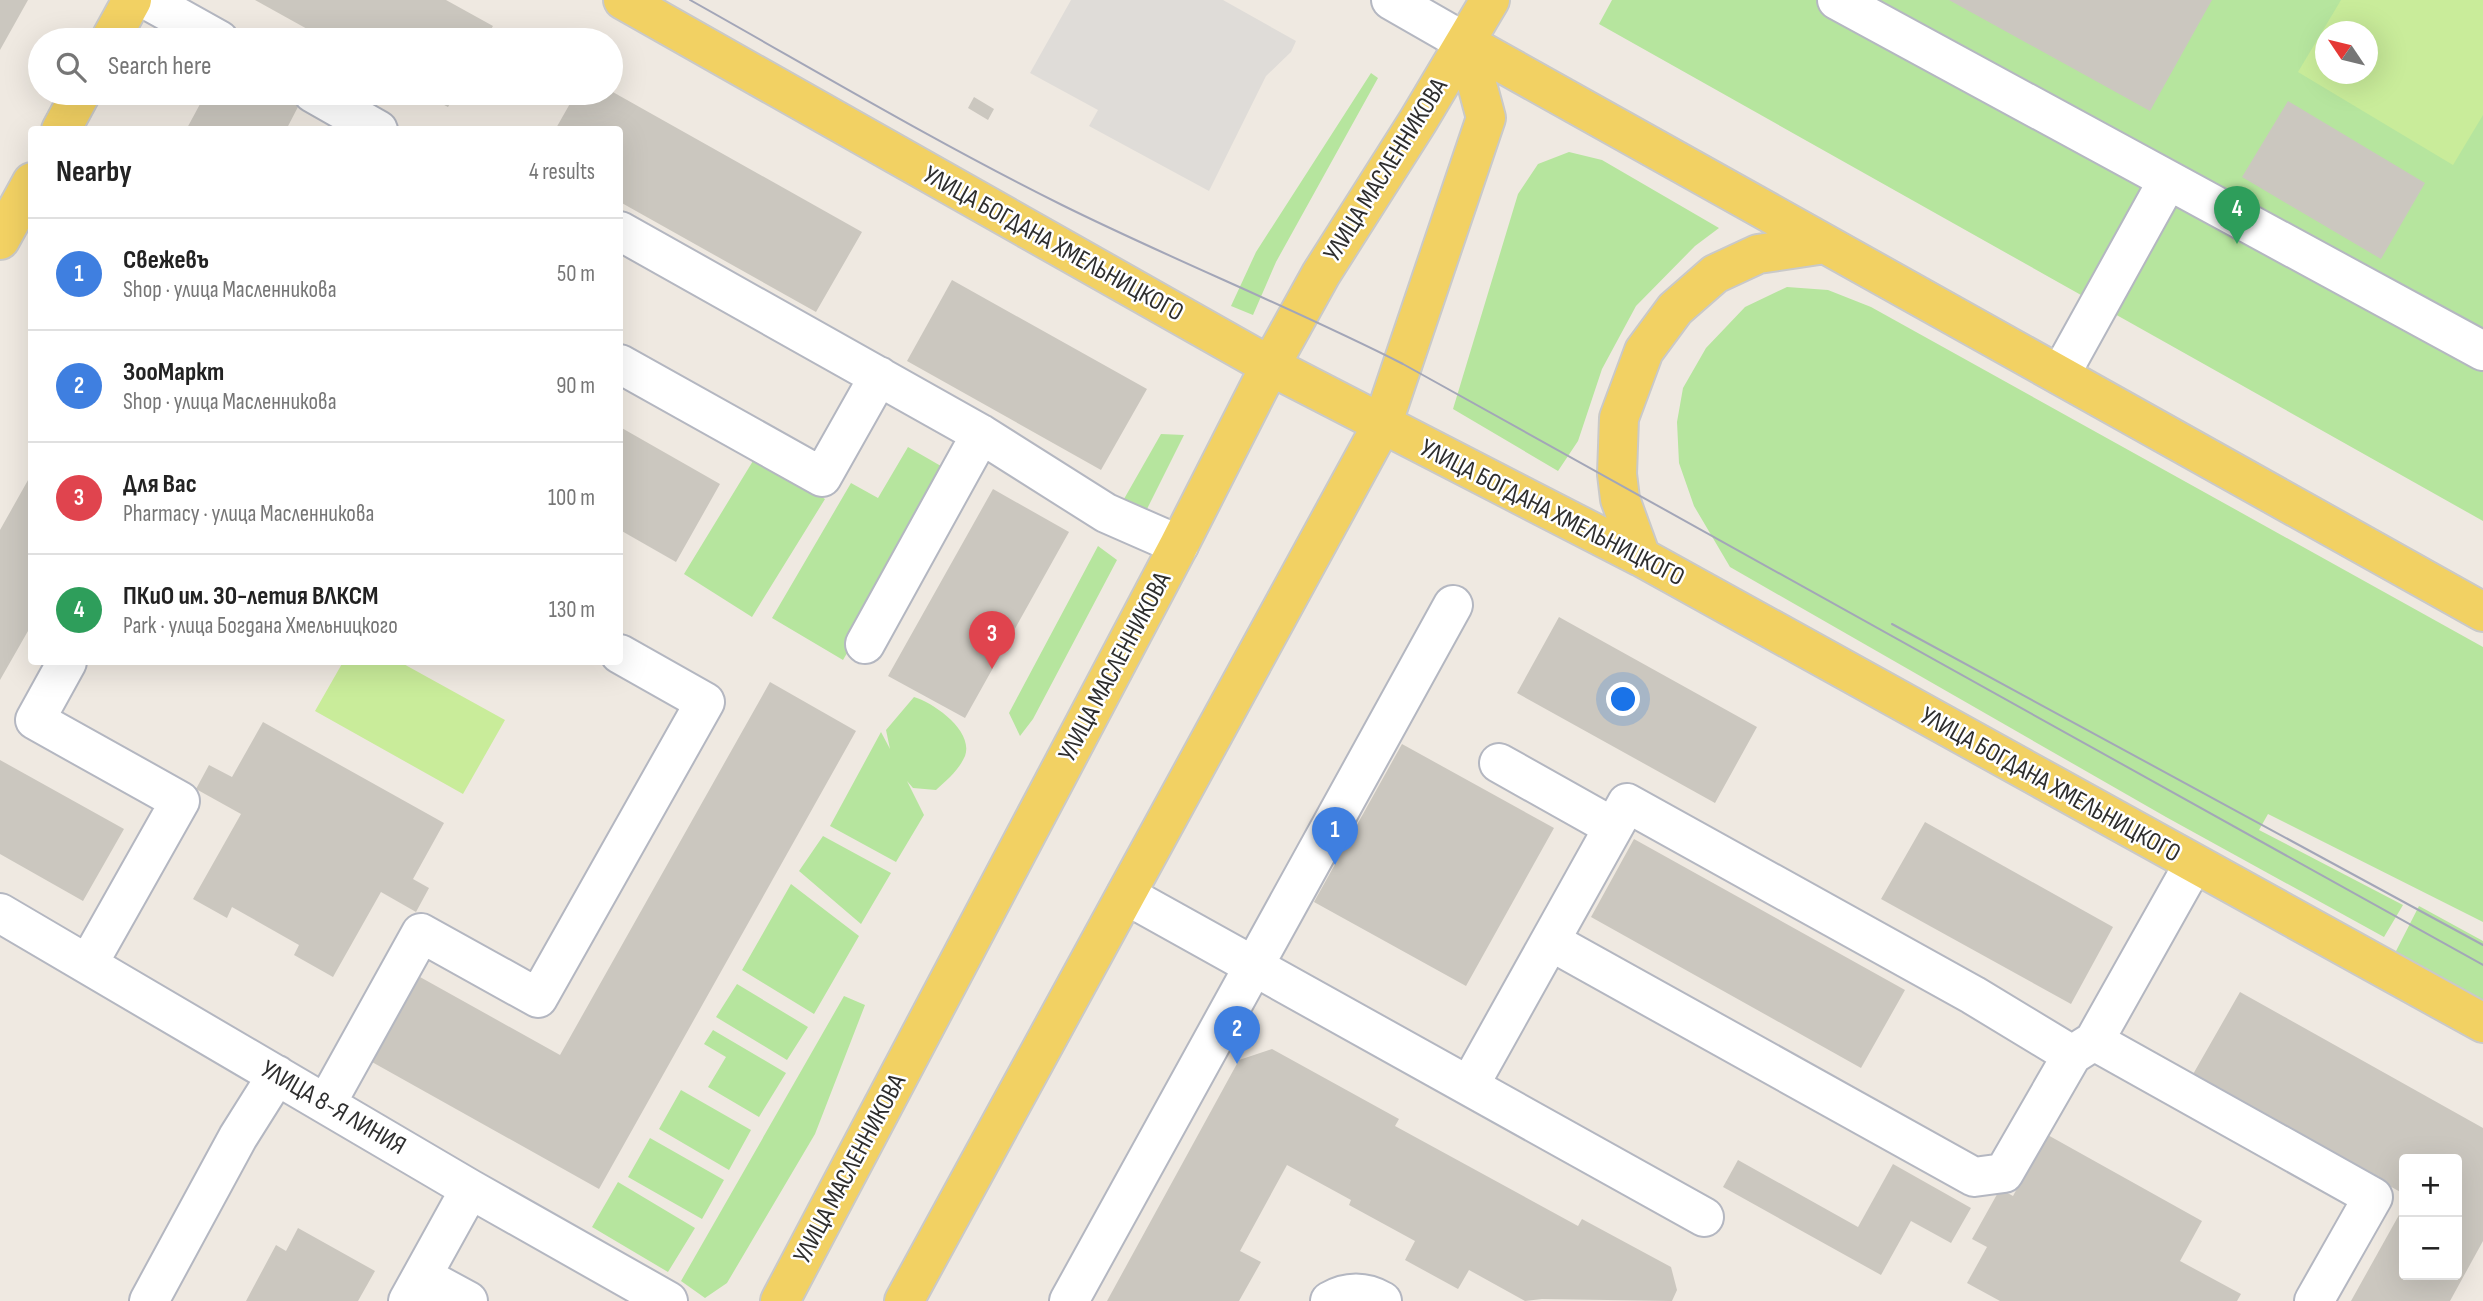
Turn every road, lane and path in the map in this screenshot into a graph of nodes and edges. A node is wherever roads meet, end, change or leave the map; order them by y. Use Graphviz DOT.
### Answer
graph roads {
  1 [pos="132,0"];
  2 [pos="148,0"];
  3 [pos="622,0"];
  4 [pos="1391,0"];
  5 [pos="1490,0"];
  6 [pos="1837,0"];
  7 [pos="117,28"];
  8 [pos="198,28"];
  9 [pos="1466,43"];
  10 [pos="75,105"];
  11 [pos="334,105"];
  12 [pos="63,126"];
  13 [pos="371,126"];
  14 [pos="2168,180"];
  15 [pos="28,189"];
  16 [pos="623,233"];
  17 [pos="0,240"];
  18 [pos="1825,244"];
  19 [pos="2483,351"];
  20 [pos="623,366"];
  21 [pos="1270,366"];
  22 [pos="2060,375"];
  23 [pos="879,376"];
  24 [pos="1382,425"];
  25 [pos="982,434"];
  26 [pos="1179,545"];
  27 [pos="1641,558"];
  28 [pos="1453,605"];
  29 [pos="2483,611"];
  30 [pos="865,644"];
  31 [pos="623,656"];
  32 [pos="65,665"];
  33 [pos="1499,763"];
  34 [pos="1613,827"];
  35 [pos="2193,864"];
  36 [pos="1126,895"];
  37 [pos="0,912"];
  38 [pos="1550,941"];
  39 [pos="89,964"];
  40 [pos="1253,965"];
  41 [pos="2483,1023"];
  42 [pos="2083,1048"];
  43 [pos="277,1075"];
  44 [pos="1469,1086"];
  45 [pos="326,1104"];
  46 [pos="470,1188"];
  47 [pos="1704,1217"];
  48 [pos="415,1288"];
  49 [pos="149,1301"];
  50 [pos="468,1301"];
  51 [pos="668,1301"];
  52 [pos="780,1301"];
  53 [pos="904,1301"];
  54 [pos="1069,1301"];
  55 [pos="1331,1301"];
  56 [pos="1382,1301"];
  57 [pos="2314,1301"];
  1 -- 7 [label="main road"];
  2 -- 8 [label="street"];
  3 -- 21 [label="main road, УЛИЦА БОГДАНА ХМЕЛЬНИЦКОГО"];
  4 -- 9 [label="street"];
  5 -- 9 [label="main road, УЛИЦА МАСЛЕННИКОВА"];
  6 -- 14 [label="street"];
  9 -- 18 [label="main road"];
  9 -- 21 [label="main road, УЛИЦА МАСЛЕННИКОВА"];
  9 -- 24 [label="main road, УЛИЦА МАСЛЕННИКОВА"];
  10 -- 12 [label="main road"];
  11 -- 13 [label="street"];
  14 -- 19 [label="street"];
  14 -- 22 [label="street"];
  15 -- 17 [label="main road"];
  16 -- 23 [label="street"];
  18 -- 22 [label="main road"];
  18 -- 27 [label="main road"];
  20 -- 23 [label="street"];
  21 -- 24 [label="main road, УЛИЦА БОГДАНА ХМЕЛЬНИЦКОГО"];
  21 -- 26 [label="main road, УЛИЦА МАСЛЕННИКОВА"];
  22 -- 29 [label="main road"];
  23 -- 25 [label="street"];
  24 -- 27 [label="main road, УЛИЦА БОГДАНА ХМЕЛЬНИЦКОГО"];
  24 -- 36 [label="main road, УЛИЦА МАСЛЕННИКОВА"];
  25 -- 26 [label="street"];
  25 -- 30 [label="street"];
  26 -- 52 [label="main road, УЛИЦА МАСЛЕННИКОВА"];
  27 -- 35 [label="main road, УЛИЦА БОГДАНА ХМЕЛЬНИЦКОГО"];
  28 -- 40 [label="street"];
  31 -- 45 [label="street"];
  32 -- 39 [label="street"];
  33 -- 34 [label="street"];
  34 -- 38 [label="street"];
  34 -- 42 [label="street"];
  35 -- 41 [label="main road, УЛИЦА БОГДАНА ХМЕЛЬНИЦКОГО"];
  35 -- 42 [label="street"];
  36 -- 40 [label="street"];
  36 -- 53 [label="main road, УЛИЦА МАСЛЕННИКОВА"];
  37 -- 39 [label="street, УЛИЦА 8-Я ЛИНИЯ"];
  38 -- 42 [label="street"];
  38 -- 44 [label="street"];
  39 -- 43 [label="street, УЛИЦА 8-Я ЛИНИЯ"];
  40 -- 44 [label="street"];
  40 -- 54 [label="street"];
  42 -- 57 [label="street"];
  43 -- 45 [label="street, УЛИЦА 8-Я ЛИНИЯ"];
  43 -- 49 [label="street"];
  44 -- 47 [label="street"];
  45 -- 46 [label="street, УЛИЦА 8-Я ЛИНИЯ"];
  46 -- 48 [label="street"];
  46 -- 51 [label="street, УЛИЦА 8-Я ЛИНИЯ"];
  48 -- 50 [label="street"];
  55 -- 56 [label="street"];
}
